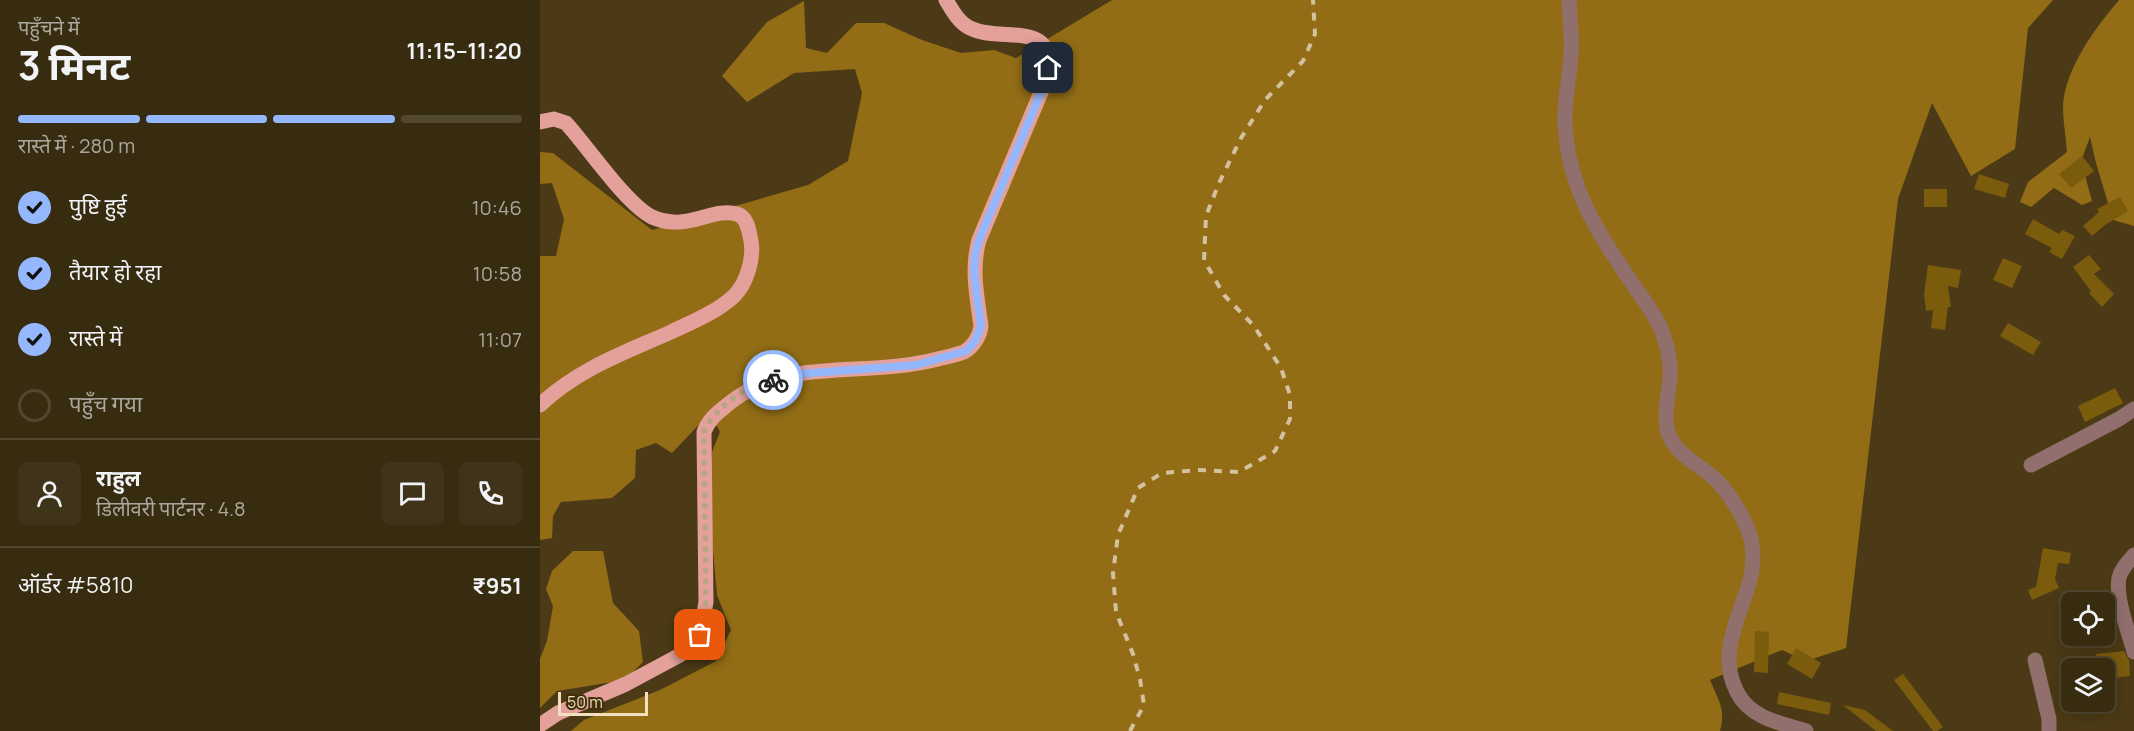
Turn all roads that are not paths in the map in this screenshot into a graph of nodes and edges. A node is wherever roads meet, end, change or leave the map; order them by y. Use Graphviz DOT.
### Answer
graph roads {
  1 [pos="946,0"];
  2 [pos="1569,0"];
  3 [pos="540,122"];
  4 [pos="540,405"];
  5 [pos="2134,408"];
  6 [pos="2031,465"];
  7 [pos="2134,555"];
  8 [pos="2134,652"];
  9 [pos="2035,660"];
  10 [pos="540,725"];
  11 [pos="1806,731"];
  12 [pos="2049,731"];
  1 -- 10 [label="main road"];
  2 -- 11 [label="street"];
  3 -- 4 [label="main road"];
  5 -- 6 [label="street"];
  7 -- 8 [label="street"];
  9 -- 12 [label="street"];
}
